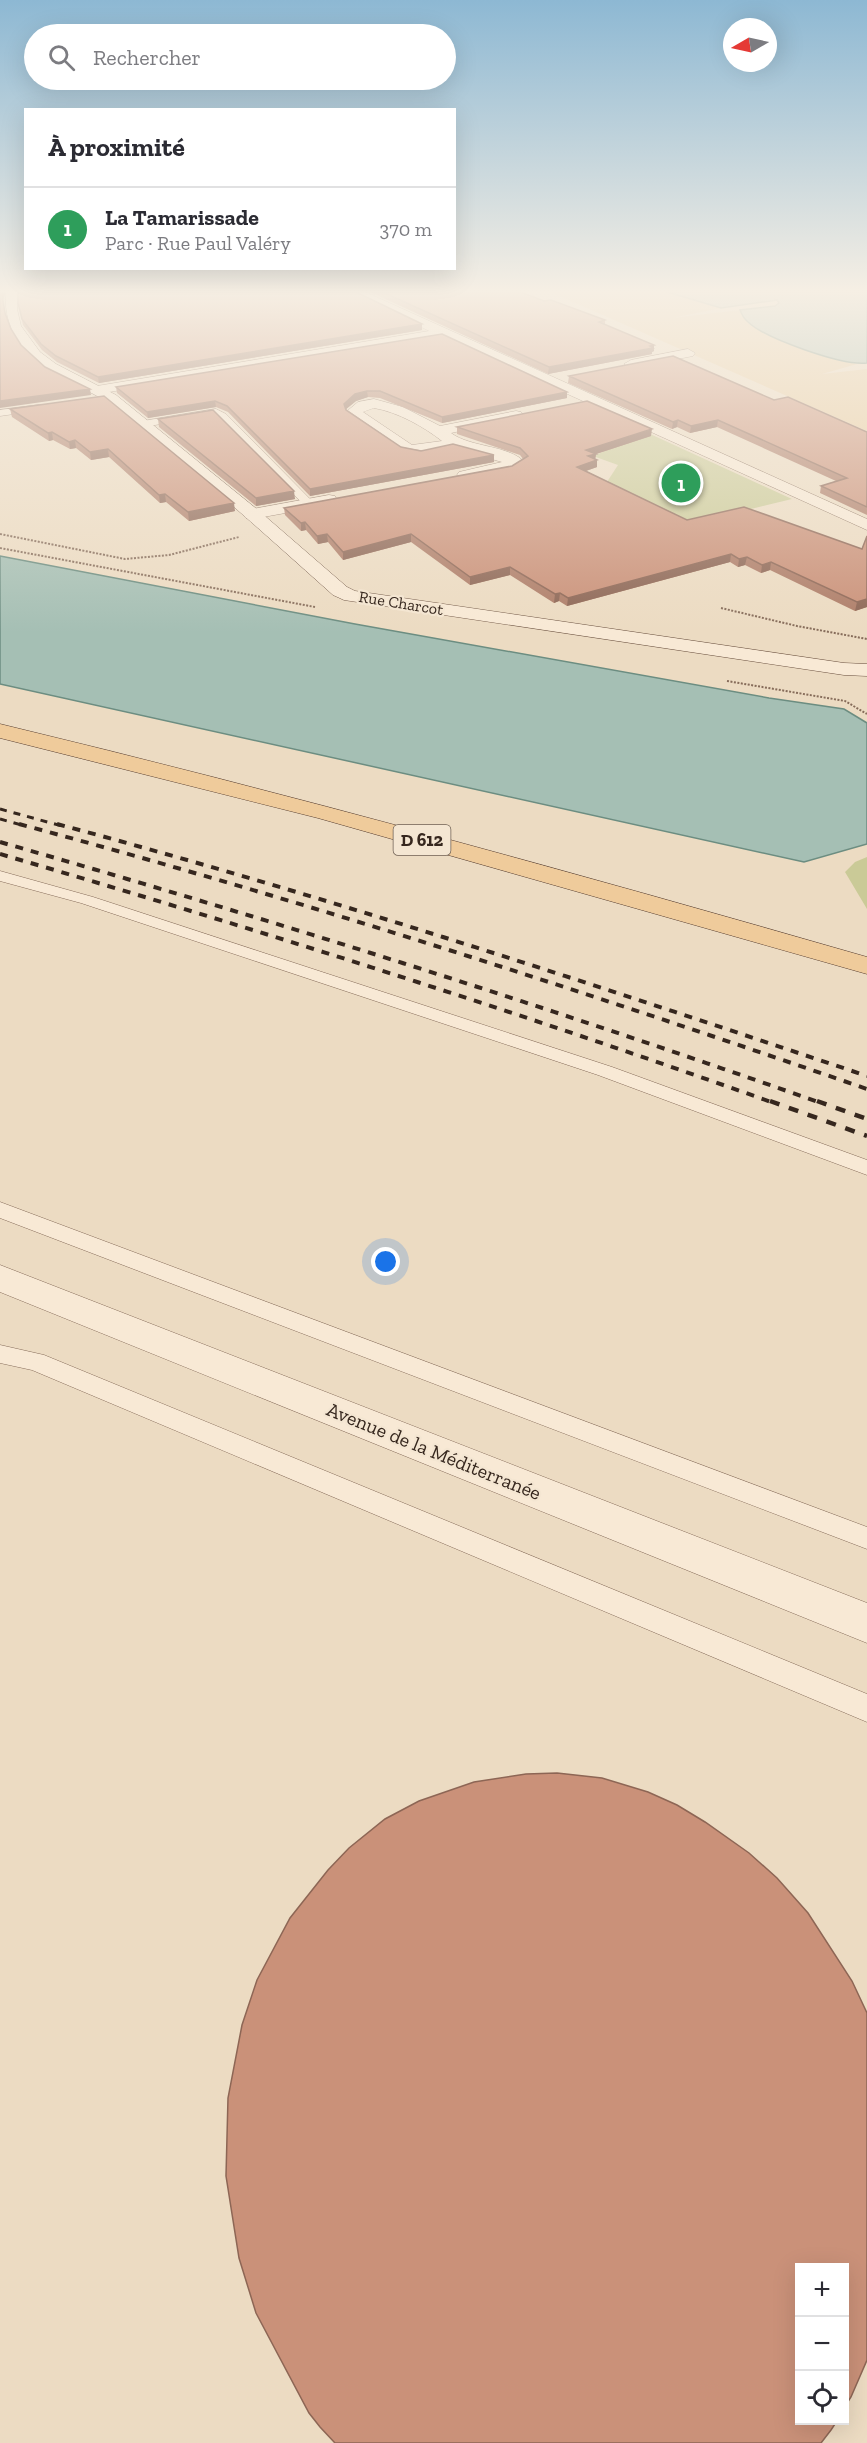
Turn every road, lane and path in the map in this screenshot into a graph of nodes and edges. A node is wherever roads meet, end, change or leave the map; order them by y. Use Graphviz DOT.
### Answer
graph roads {
  1 [pos="113,405"];
  2 [pos="373,405"];
  3 [pos="384,405"];
  4 [pos="600,405"];
  5 [pos="44,407"];
  6 [pos="532,412"];
  7 [pos="0,413"];
  8 [pos="143,424"];
  9 [pos="449,437"];
  10 [pos="447,479"];
  11 [pos="344,498"];
  12 [pos="309,504"];
  13 [pos="252,514"];
  14 [pos="867,525"];
  15 [pos="269,531"];
  16 [pos="0,534"];
  17 [pos="721,608"];
  18 [pos="867,639"];
  19 [pos="844,669"];
  20 [pos="867,670"];
  21 [pos="867,675"];
  22 [pos="0,731"];
  23 [pos="0,876"];
  24 [pos="867,967"];
  25 [pos="867,1168"];
  26 [pos="0,1210"];
  27 [pos="0,1278"];
  28 [pos="0,1354"];
  29 [pos="867,1538"];
  30 [pos="867,1623"];
  31 [pos="867,1708"];
  1 -- 8 [label="street, Rue Charcot"];
  2 -- 9 [label="street"];
  3 -- 9 [label="street"];
  4 -- 14 [label="street"];
  5 -- 7 [label="lane"];
  6 -- 9 [label="street"];
  8 -- 12 [label="lane"];
  8 -- 13 [label="street, Rue Charcot"];
  9 -- 10 [label="street"];
  11 -- 12 [label="street"];
  12 -- 13 [label="street"];
  13 -- 15 [label="street, Rue Charcot"];
  15 -- 16 [label="path"];
  15 -- 19 [label="street, Rue Charcot"];
  17 -- 18 [label="path"];
  19 -- 20 [label="street, Rue Charcot"];
  19 -- 21 [label="street, Rue Charcot"];
  22 -- 24 [label="main road, D 612"];
  23 -- 25 [label="lane"];
  26 -- 29 [label="lane"];
  27 -- 30 [label="street, Avenue de la Méditerranée"];
  28 -- 31 [label="lane"];
}
